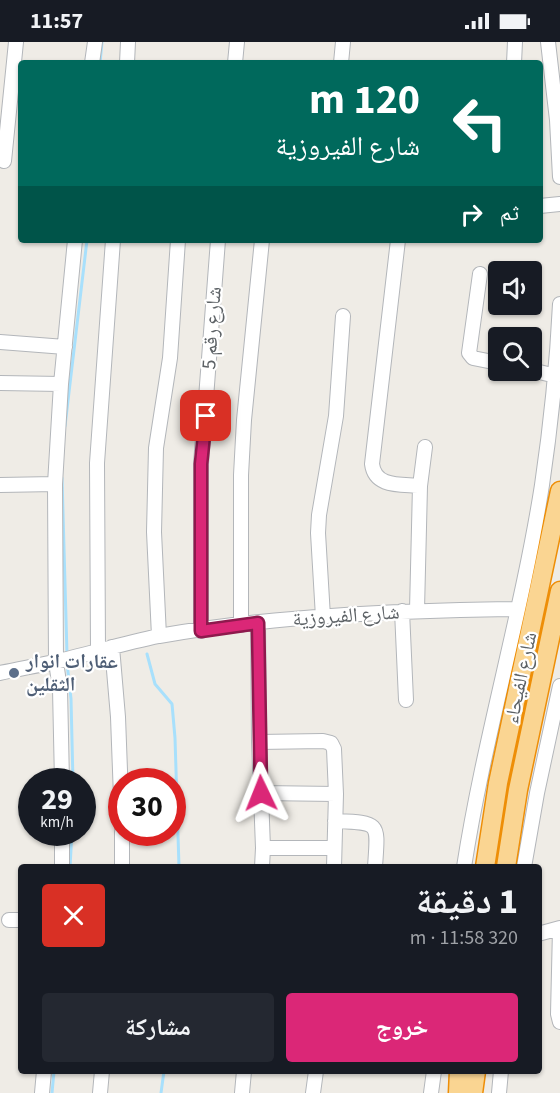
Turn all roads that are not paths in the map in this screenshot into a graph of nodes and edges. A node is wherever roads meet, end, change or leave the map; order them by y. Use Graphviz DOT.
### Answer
graph roads {
  1 [pos="16,42"];
  2 [pos="94,42"];
  3 [pos="128,42"];
  4 [pos="237,42"];
  5 [pos="343,42"];
  6 [pos="515,42"];
  7 [pos="552,44"];
  8 [pos="92,60"];
  9 [pos="127,60"];
  10 [pos="235,60"];
  11 [pos="340,60"];
  12 [pos="514,60"];
  13 [pos="4,161"];
  14 [pos="560,177"];
  15 [pos="560,204"];
  16 [pos="543,206"];
  17 [pos="75,243"];
  18 [pos="113,243"];
  19 [pos="177,243"];
  20 [pos="218,243"];
  21 [pos="262,243"];
  22 [pos="398,243"];
  23 [pos="480,274"];
  24 [pos="560,304"];
  25 [pos="344,316"];
  26 [pos="0,342"];
  27 [pos="65,347"];
  28 [pos="488,361"];
  29 [pos="542,373"];
  30 [pos="556,376"];
  31 [pos="0,383"];
  32 [pos="61,384"];
  33 [pos="425,447"];
  34 [pos="55,484"];
  35 [pos="0,485"];
  36 [pos="542,485"];
  37 [pos="420,486"];
  38 [pos="560,490"];
  39 [pos="560,591"];
  40 [pos="517,609"];
  41 [pos="417,610"];
  42 [pos="402,611"];
  43 [pos="323,617"];
  44 [pos="258,623"];
  45 [pos="241,625"];
  46 [pos="532,625"];
  47 [pos="552,629"];
  48 [pos="201,631"];
  49 [pos="159,636"];
  50 [pos="105,649"];
  51 [pos="64,659"];
  52 [pos="0,672"];
  53 [pos="560,686"];
  54 [pos="406,700"];
  55 [pos="259,742"];
  56 [pos="62,768"];
  57 [pos="120,768"];
  58 [pos="480,780"];
  59 [pos="498,783"];
  60 [pos="518,790"];
  61 [pos="261,793"];
  62 [pos="537,793"];
  63 [pos="336,794"];
  64 [pos="335,821"];
  65 [pos="62,846"];
  66 [pos="122,846"];
  67 [pos="263,848"];
  68 [pos="334,848"];
  69 [pos="62,864"];
  70 [pos="122,864"];
  71 [pos="262,864"];
  72 [pos="334,864"];
  73 [pos="375,864"];
  74 [pos="465,864"];
  75 [pos="485,864"];
  76 [pos="506,864"];
  77 [pos="525,864"];
  78 [pos="560,928"];
  79 [pos="542,933"];
  80 [pos="560,1022"];
  81 [pos="44,1074"];
  82 [pos="102,1074"];
  83 [pos="244,1074"];
  84 [pos="313,1074"];
  85 [pos="434,1074"];
  86 [pos="459,1074"];
  87 [pos="476,1074"];
  88 [pos="501,1074"];
  89 [pos="42,1093"];
  90 [pos="100,1093"];
  91 [pos="242,1093"];
  92 [pos="313,1093"];
  93 [pos="431,1093"];
  94 [pos="458,1093"];
  95 [pos="473,1093"];
  96 [pos="499,1093"];
  1 -- 13 [label="street"];
  2 -- 8 [label="street"];
  3 -- 9 [label="street"];
  4 -- 10 [label="street"];
  5 -- 11 [label="street"];
  6 -- 12 [label="street"];
  7 -- 14 [label="street"];
  15 -- 16 [label="street"];
  17 -- 27 [label="street"];
  18 -- 50 [label="street"];
  19 -- 49 [label="street"];
  20 -- 48 [label="street, شارع رقم 5"];
  21 -- 45 [label="street"];
  22 -- 37 [label="street"];
  23 -- 28 [label="street"];
  24 -- 30 [label="street"];
  25 -- 43 [label="street"];
  26 -- 27 [label="street"];
  27 -- 32 [label="street"];
  29 -- 30 [label="street"];
  30 -- 36 [label="street"];
  31 -- 32 [label="street"];
  32 -- 34 [label="street"];
  33 -- 37 [label="street"];
  34 -- 35 [label="street"];
  34 -- 51 [label="street"];
  36 -- 38 [label="street"];
  36 -- 40 [label="street"];
  37 -- 41 [label="street"];
  38 -- 46 [label="highway, شارع الفيحاء"];
  39 -- 47 [label="highway, شارع الفيحاء"];
  40 -- 41 [label="street, شارع الفيروزية"];
  40 -- 58 [label="street"];
  41 -- 42 [label="street, شارع الفيروزية"];
  42 -- 43 [label="street, شارع الفيروزية"];
  42 -- 54 [label="street"];
  43 -- 44 [label="street, شارع الفيروزية"];
  44 -- 45 [label="street, شارع الفيروزية"];
  44 -- 55 [label="street"];
  45 -- 48 [label="street, شارع الفيروزية"];
  46 -- 47 [label="highway"];
  46 -- 59 [label="highway, شارع الفيحاء"];
  47 -- 60 [label="highway, شارع الفيحاء"];
  48 -- 49 [label="street, شارع الفيروزية"];
  49 -- 50 [label="street, شارع الفيروزية"];
  50 -- 51 [label="street, شارع الفيروزية"];
  50 -- 57 [label="street"];
  51 -- 52 [label="street, شارع الفيروزية"];
  51 -- 56 [label="street"];
  53 -- 62 [label="street"];
  55 -- 61 [label="street"];
  55 -- 63 [label="street"];
  58 -- 59 [label="street"];
  58 -- 74 [label="street"];
  59 -- 75 [label="highway, شارع الفيحاء"];
  60 -- 62 [label="street"];
  60 -- 76 [label="highway, شارع الفيحاء"];
  61 -- 63 [label="street"];
  61 -- 67 [label="street"];
  62 -- 77 [label="street"];
  63 -- 64 [label="street"];
  64 -- 68 [label="street"];
  64 -- 73 [label="street"];
  65 -- 69 [label="street"];
  66 -- 70 [label="street"];
  67 -- 68 [label="street"];
  67 -- 71 [label="street"];
  68 -- 72 [label="street"];
  78 -- 79 [label="street"];
  78 -- 80 [label="street"];
  81 -- 89 [label="street"];
  82 -- 90 [label="street"];
  83 -- 91 [label="street"];
  84 -- 92 [label="street"];
  85 -- 93 [label="street"];
  86 -- 94 [label="highway"];
  87 -- 95 [label="highway"];
  88 -- 96 [label="street"];
}
